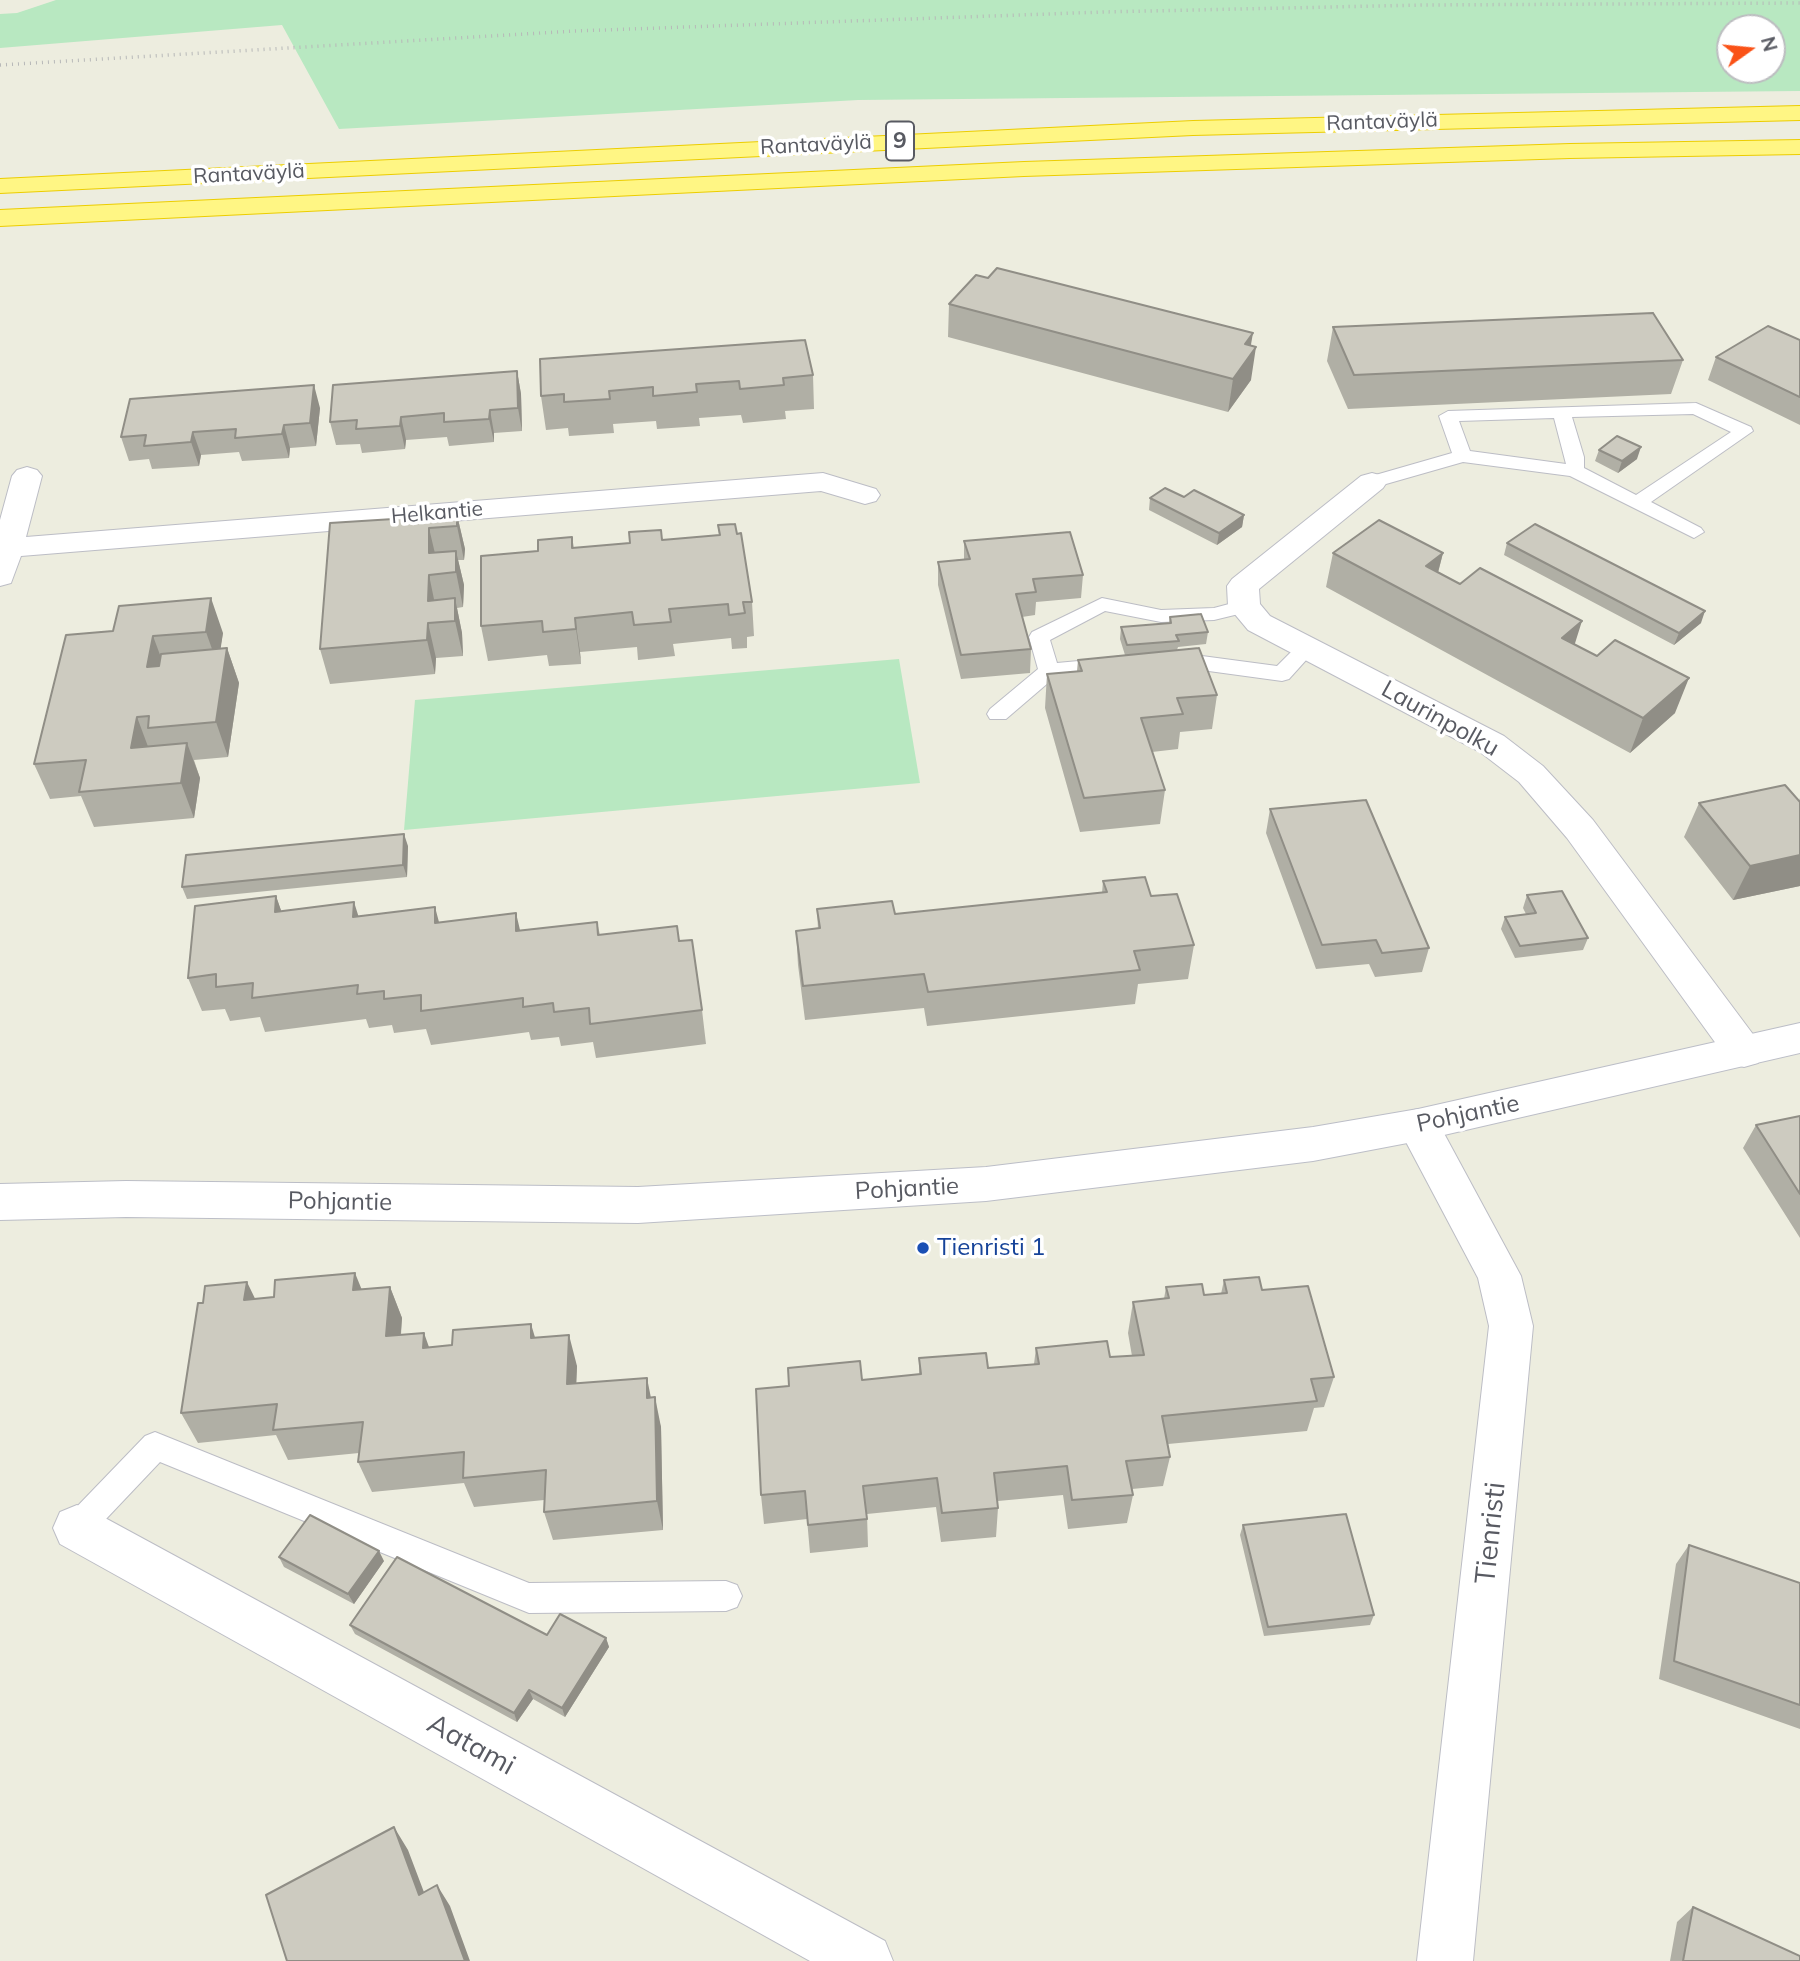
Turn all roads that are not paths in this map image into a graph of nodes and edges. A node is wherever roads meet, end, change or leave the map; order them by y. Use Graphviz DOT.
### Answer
graph roads {
  1 [pos="1800,113"];
  2 [pos="1800,147"];
  3 [pos="0,186"];
  4 [pos="0,218"];
  5 [pos="1561,412"];
  6 [pos="1462,456"];
  7 [pos="1575,471"];
  8 [pos="27,476"];
  9 [pos="1372,482"];
  10 [pos="865,495"];
  11 [pos="1637,503"];
  12 [pos="1694,532"];
  13 [pos="4,562"];
  14 [pos="1244,606"];
  15 [pos="1307,648"];
  16 [pos="1154,661"];
  17 [pos="1128,663"];
  18 [pos="1049,671"];
  19 [pos="998,713"];
  20 [pos="1800,1038"];
  21 [pos="1744,1052"];
  22 [pos="1418,1125"];
  23 [pos="0,1202"];
  24 [pos="77,1528"];
  25 [pos="726,1596"];
  26 [pos="865,1961"];
  27 [pos="1445,1961"];
  1 -- 3 [label="highway, Rantaväylä / 9"];
  2 -- 4 [label="highway, Rantaväylä / 9"];
  5 -- 6 [label="lane"];
  5 -- 7 [label="lane"];
  5 -- 11 [label="lane"];
  6 -- 7 [label="lane"];
  6 -- 9 [label="lane"];
  7 -- 11 [label="lane"];
  8 -- 13 [label="street"];
  9 -- 14 [label="street"];
  10 -- 13 [label="street, Helkantie"];
  11 -- 12 [label="lane"];
  14 -- 15 [label="street, Laurinpolku"];
  14 -- 18 [label="lane"];
  15 -- 16 [label="lane"];
  15 -- 21 [label="street, Laurinpolku"];
  17 -- 18 [label="lane"];
  18 -- 19 [label="lane"];
  20 -- 21 [label="street, Pohjantie"];
  21 -- 22 [label="street, Pohjantie"];
  22 -- 23 [label="street, Pohjantie"];
  22 -- 27 [label="street, Tienristi"];
  24 -- 25 [label="lane"];
  24 -- 26 [label="street, Aatami"];
}
